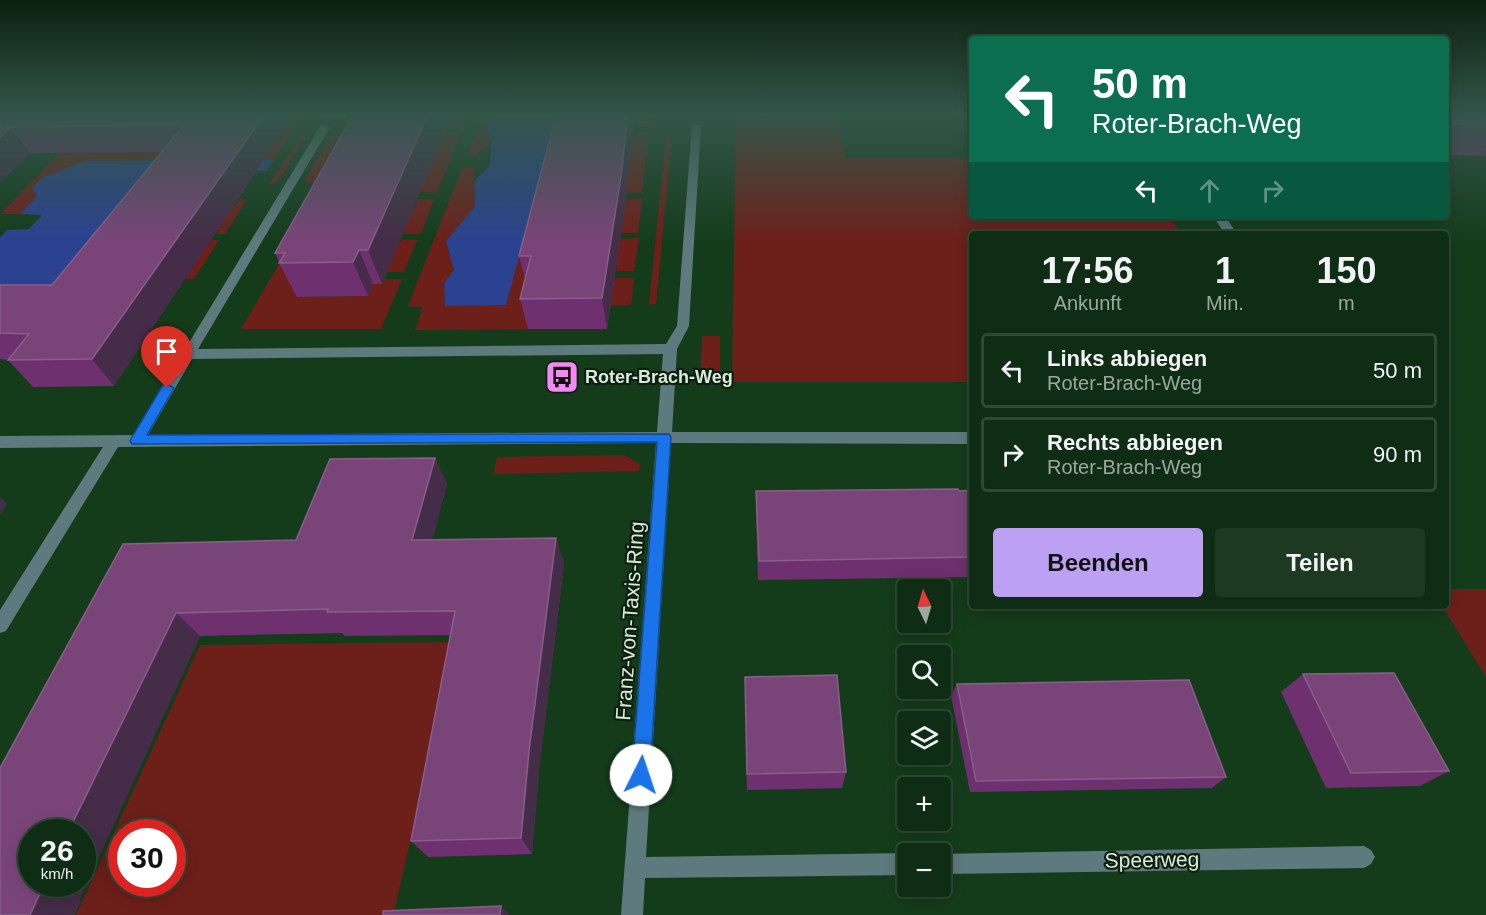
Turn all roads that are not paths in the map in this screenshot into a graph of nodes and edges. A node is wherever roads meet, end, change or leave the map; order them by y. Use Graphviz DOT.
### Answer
graph roads {
  1 [pos="306,158"];
  2 [pos="694,158"];
  3 [pos="670,349"];
  4 [pos="188,354"];
  5 [pos="664,437"];
  6 [pos="969,438"];
  7 [pos="114,441"];
  8 [pos="137,441"];
  9 [pos="0,442"];
  10 [pos="0,625"];
  11 [pos="1364,856"];
  12 [pos="951,863"];
  13 [pos="897,864"];
  14 [pos="635,868"];
  15 [pos="632,915"];
  1 -- 4 [label="street"];
  2 -- 3 [label="street"];
  3 -- 4 [label="street"];
  3 -- 5 [label="street"];
  4 -- 8 [label="street"];
  5 -- 6 [label="street"];
  5 -- 8 [label="street"];
  5 -- 14 [label="street, Franz-von-Taxis-Ring"];
  7 -- 8 [label="street"];
  7 -- 9 [label="street"];
  7 -- 10 [label="street"];
  11 -- 12 [label="street, Speerweg"];
  13 -- 14 [label="street"];
  14 -- 15 [label="street, Franz-von-Taxis-Ring"];
}
